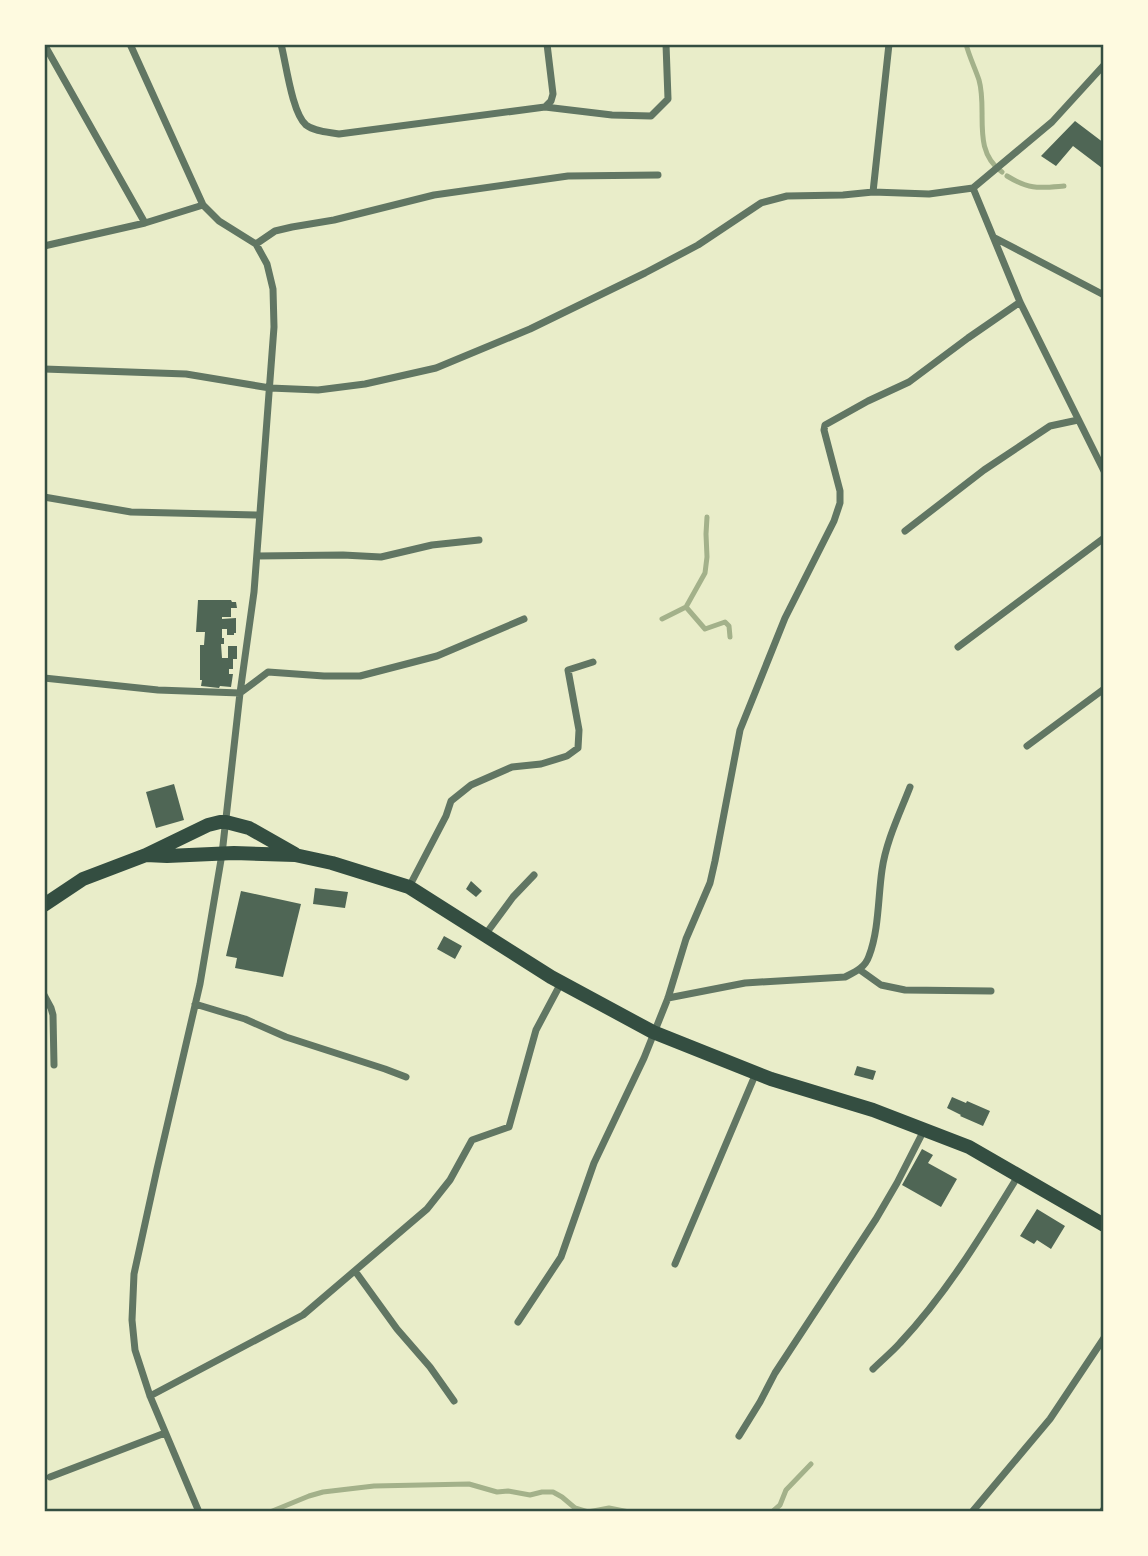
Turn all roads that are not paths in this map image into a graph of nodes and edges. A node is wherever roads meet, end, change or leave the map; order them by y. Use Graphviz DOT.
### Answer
graph roads {
  1 [pos="44,44"];
  2 [pos="130,44"];
  3 [pos="281,44"];
  4 [pos="547,44"];
  5 [pos="666,44"];
  6 [pos="889,44"];
  7 [pos="1104,65"];
  8 [pos="545,107"];
  9 [pos="657,175"];
  10 [pos="973,188"];
  11 [pos="873,192"];
  12 [pos="203,205"];
  13 [pos="145,223"];
  14 [pos="995,238"];
  15 [pos="256,244"];
  16 [pos="44,246"];
  17 [pos="1104,295"];
  18 [pos="1020,302"];
  19 [pos="44,369"];
  20 [pos="270,388"];
  21 [pos="1078,420"];
  22 [pos="1104,471"];
  23 [pos="44,497"];
  24 [pos="259,515"];
  25 [pos="905,531"];
  26 [pos="1104,538"];
  27 [pos="479,540"];
  28 [pos="257,556"];
  29 [pos="524,619"];
  30 [pos="958,647"];
  31 [pos="593,662"];
  32 [pos="44,678"];
  33 [pos="1104,689"];
  34 [pos="240,693"];
  35 [pos="1027,746"];
  36 [pos="910,786"];
  37 [pos="226,822"];
  38 [pos="222,854"];
  39 [pos="146,855"];
  40 [pos="295,855"];
  41 [pos="534,875"];
  42 [pos="409,887"];
  43 [pos="44,905"];
  44 [pos="485,935"];
  45 [pos="860,970"];
  46 [pos="561,983"];
  47 [pos="991,991"];
  48 [pos="44,995"];
  49 [pos="667,999"];
  50 [pos="195,1004"];
  51 [pos="653,1032"];
  52 [pos="54,1065"];
  53 [pos="755,1073"];
  54 [pos="406,1077"];
  55 [pos="924,1130"];
  56 [pos="1019,1175"];
  57 [pos="1104,1224"];
  58 [pos="675,1264"];
  59 [pos="355,1271"];
  60 [pos="518,1322"];
  61 [pos="1104,1338"];
  62 [pos="873,1369"];
  63 [pos="150,1396"];
  64 [pos="454,1401"];
  65 [pos="165,1433"];
  66 [pos="738,1436"];
  67 [pos="50,1477"];
  68 [pos="199,1512"];
  69 [pos="972,1512"];
  1 -- 13 [label="street"];
  2 -- 12 [label="street"];
  3 -- 8 [label="street"];
  4 -- 8 [label="street"];
  5 -- 8 [label="street"];
  6 -- 11 [label="street"];
  7 -- 10 [label="street"];
  9 -- 15 [label="street"];
  10 -- 11 [label="street"];
  10 -- 14 [label="street"];
  11 -- 20 [label="street"];
  12 -- 13 [label="street"];
  12 -- 15 [label="street"];
  13 -- 16 [label="street"];
  14 -- 17 [label="street"];
  14 -- 18 [label="street"];
  15 -- 20 [label="street"];
  18 -- 21 [label="street"];
  18 -- 49 [label="street"];
  19 -- 20 [label="street"];
  20 -- 24 [label="street"];
  21 -- 22 [label="street"];
  21 -- 25 [label="street"];
  23 -- 24 [label="street"];
  24 -- 28 [label="street"];
  26 -- 30 [label="street"];
  27 -- 28 [label="street"];
  28 -- 34 [label="street"];
  29 -- 34 [label="street"];
  31 -- 42 [label="street"];
  32 -- 34 [label="street"];
  33 -- 35 [label="street"];
  34 -- 37 [label="street"];
  36 -- 45 [label="street"];
  37 -- 38 [label="street"];
  37 -- 39 [label="main road"];
  37 -- 40 [label="main road"];
  38 -- 39 [label="main road"];
  38 -- 40 [label="main road"];
  38 -- 50 [label="street"];
  39 -- 43 [label="main road"];
  40 -- 42 [label="main road"];
  41 -- 44 [label="street"];
  42 -- 44 [label="main road"];
  44 -- 46 [label="main road"];
  45 -- 47 [label="street"];
  45 -- 49 [label="street"];
  46 -- 51 [label="main road"];
  46 -- 59 [label="street"];
  48 -- 52 [label="street"];
  49 -- 51 [label="street"];
  50 -- 54 [label="street"];
  50 -- 63 [label="street"];
  51 -- 53 [label="main road"];
  51 -- 60 [label="street"];
  53 -- 55 [label="main road"];
  53 -- 58 [label="street"];
  55 -- 56 [label="main road"];
  55 -- 66 [label="street"];
  56 -- 57 [label="main road"];
  56 -- 62 [label="street"];
  59 -- 63 [label="street"];
  59 -- 64 [label="street"];
  61 -- 69 [label="street"];
  63 -- 65 [label="street"];
  65 -- 67 [label="street"];
  65 -- 68 [label="street"];
}
